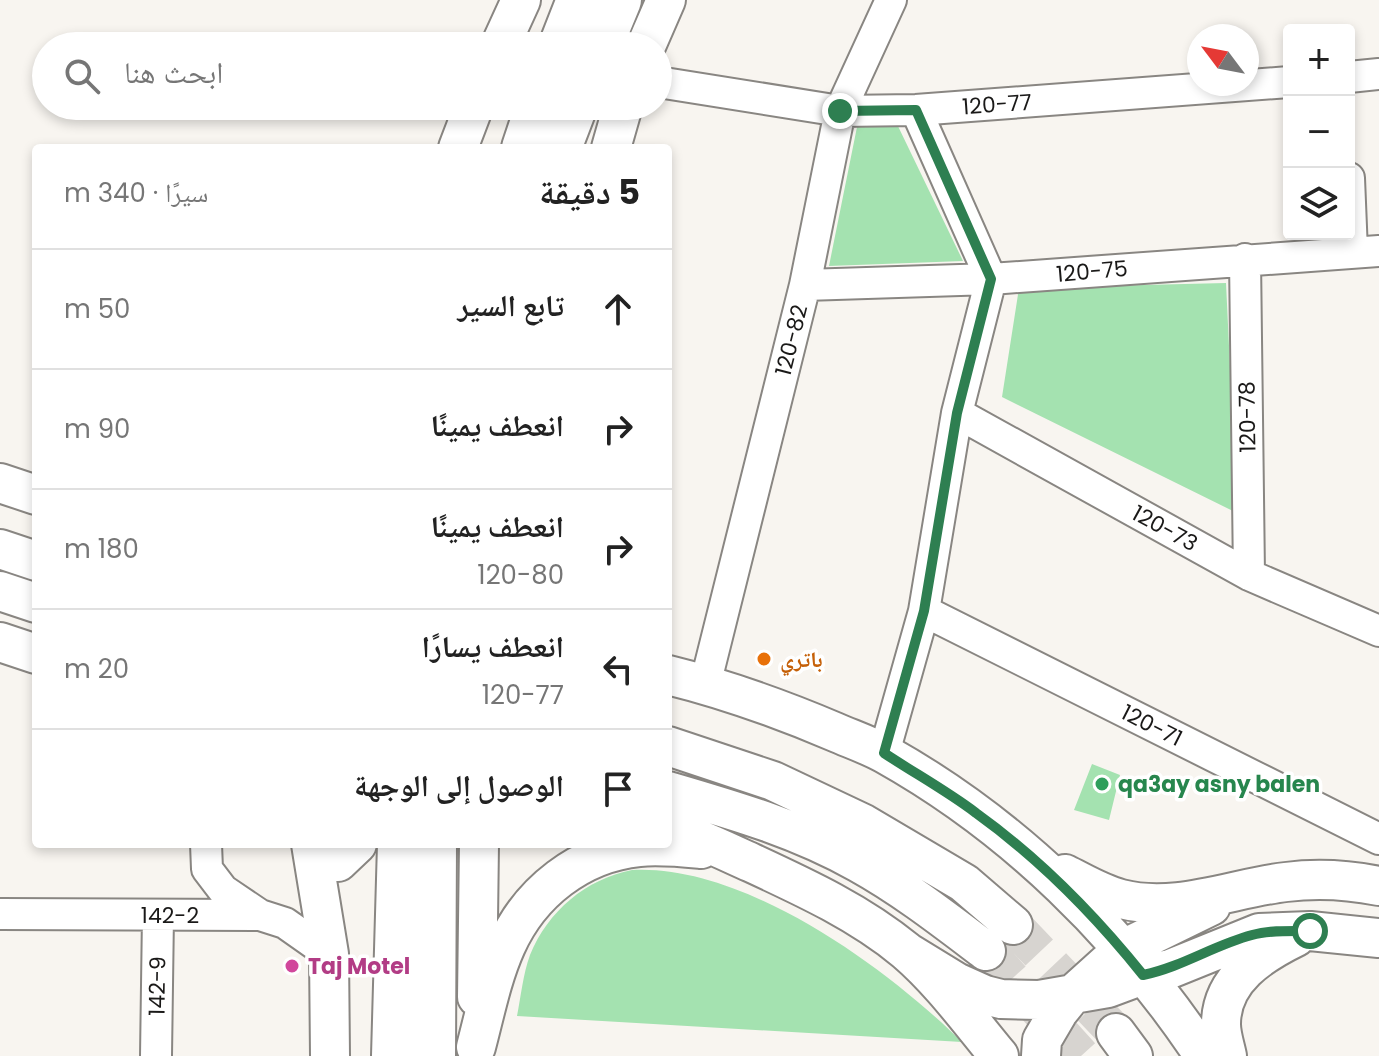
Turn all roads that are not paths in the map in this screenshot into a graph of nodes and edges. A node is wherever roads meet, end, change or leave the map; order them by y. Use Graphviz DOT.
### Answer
graph roads {
  1 [pos="579,0"];
  2 [pos="619,0"];
  3 [pos="666,0"];
  4 [pos="891,0"];
  5 [pos="519,1"];
  6 [pos="506,32"];
  7 [pos="566,32"];
  8 [pos="606,32"];
  9 [pos="652,32"];
  10 [pos="1379,74"];
  11 [pos="1355,76"];
  12 [pos="1283,82"];
  13 [pos="672,84"];
  14 [pos="916,110"];
  15 [pos="840,111"];
  16 [pos="469,120"];
  17 [pos="533,120"];
  18 [pos="570,120"];
  19 [pos="619,120"];
  20 [pos="460,144"];
  21 [pos="525,144"];
  22 [pos="561,144"];
  23 [pos="612,144"];
  24 [pos="1355,206"];
  25 [pos="1365,252"];
  26 [pos="1245,259"];
  27 [pos="991,279"];
  28 [pos="805,285"];
  29 [pos="957,413"];
  30 [pos="0,483"];
  31 [pos="32,494"];
  32 [pos="0,549"];
  33 [pos="32,560"];
  34 [pos="1249,575"];
  35 [pos="0,591"];
  36 [pos="32,602"];
  37 [pos="924,611"];
  38 [pos="1379,631"];
  39 [pos="0,642"];
  40 [pos="32,653"];
  41 [pos="679,678"];
  42 [pos="672,747"];
  43 [pos="884,753"];
  44 [pos="672,792"];
  45 [pos="672,830"];
  46 [pos="1379,839"];
  47 [pos="1011,841"];
  48 [pos="672,846"];
  49 [pos="206,848"];
  50 [pos="337,848"];
  51 [pos="400,848"];
  52 [pos="434,848"];
  53 [pos="473,848"];
  54 [pos="632,848"];
  55 [pos="724,851"];
  56 [pos="1379,886"];
  57 [pos="1238,892"];
  58 [pos="0,914"];
  59 [pos="158,915"];
  60 [pos="260,915"];
  61 [pos="1013,925"];
  62 [pos="1310,931"];
  63 [pos="1379,938"];
  64 [pos="986,951"];
  65 [pos="907,952"];
  66 [pos="329,954"];
  67 [pos="1133,962"];
  68 [pos="1072,995"];
  69 [pos="476,1051"];
  70 [pos="156,1056"];
  71 [pos="330,1056"];
  72 [pos="394,1056"];
  73 [pos="433,1056"];
  74 [pos="999,1056"];
  75 [pos="1041,1056"];
  76 [pos="1204,1056"];
  77 [pos="1227,1056"];
  1 -- 7 [label="highway"];
  2 -- 8 [label="highway"];
  3 -- 9 [label="main road"];
  4 -- 15 [label="street, 120-82"];
  5 -- 6 [label="main road"];
  10 -- 11 [label="street"];
  12 -- 14 [label="street, 120-77"];
  13 -- 15 [label="street, 120-77"];
  14 -- 15 [label="street, 120-77"];
  14 -- 27 [label="street"];
  15 -- 28 [label="street, 120-82"];
  16 -- 20 [label="main road"];
  17 -- 21 [label="highway"];
  18 -- 22 [label="highway"];
  19 -- 23 [label="main road"];
  24 -- 25 [label="street"];
  25 -- 26 [label="street, 120-75"];
  26 -- 27 [label="street, 120-75"];
  26 -- 34 [label="street, 120-78"];
  27 -- 28 [label="street, 120-75"];
  27 -- 29 [label="street"];
  28 -- 41 [label="street, 120-82"];
  29 -- 34 [label="street, 120-73"];
  29 -- 37 [label="street"];
  30 -- 31 [label="main road"];
  32 -- 33 [label="main road"];
  34 -- 38 [label="street, 120-73"];
  35 -- 36 [label="main road"];
  37 -- 43 [label="street"];
  37 -- 46 [label="street, 120-71"];
  39 -- 40 [label="main road"];
  41 -- 43 [label="main road"];
  42 -- 61 [label="main road"];
  43 -- 47 [label="main road"];
  44 -- 64 [label="main road"];
  45 -- 55 [label="main road"];
  47 -- 57 [label="main road"];
  47 -- 67 [label="main road"];
  48 -- 55 [label="main road"];
  49 -- 60 [label="street"];
  50 -- 66 [label="main road"];
  51 -- 72 [label="highway"];
  52 -- 73 [label="highway"];
  53 -- 69 [label="main road"];
  54 -- 69 [label="main road"];
  55 -- 65 [label="main road"];
  56 -- 57 [label="main road"];
  57 -- 67 [label="main road"];
  58 -- 59 [label="street, 142-2"];
  59 -- 60 [label="street, 142-2"];
  59 -- 70 [label="street, 142-9"];
  60 -- 66 [label="street, 142-2"];
  62 -- 63 [label="main road"];
  62 -- 67 [label="main road"];
  62 -- 77 [label="main road"];
  65 -- 68 [label="main road"];
  65 -- 74 [label="main road"];
  66 -- 71 [label="main road"];
  67 -- 68 [label="main road"];
  67 -- 76 [label="main road"];
  68 -- 75 [label="main road"];
}
